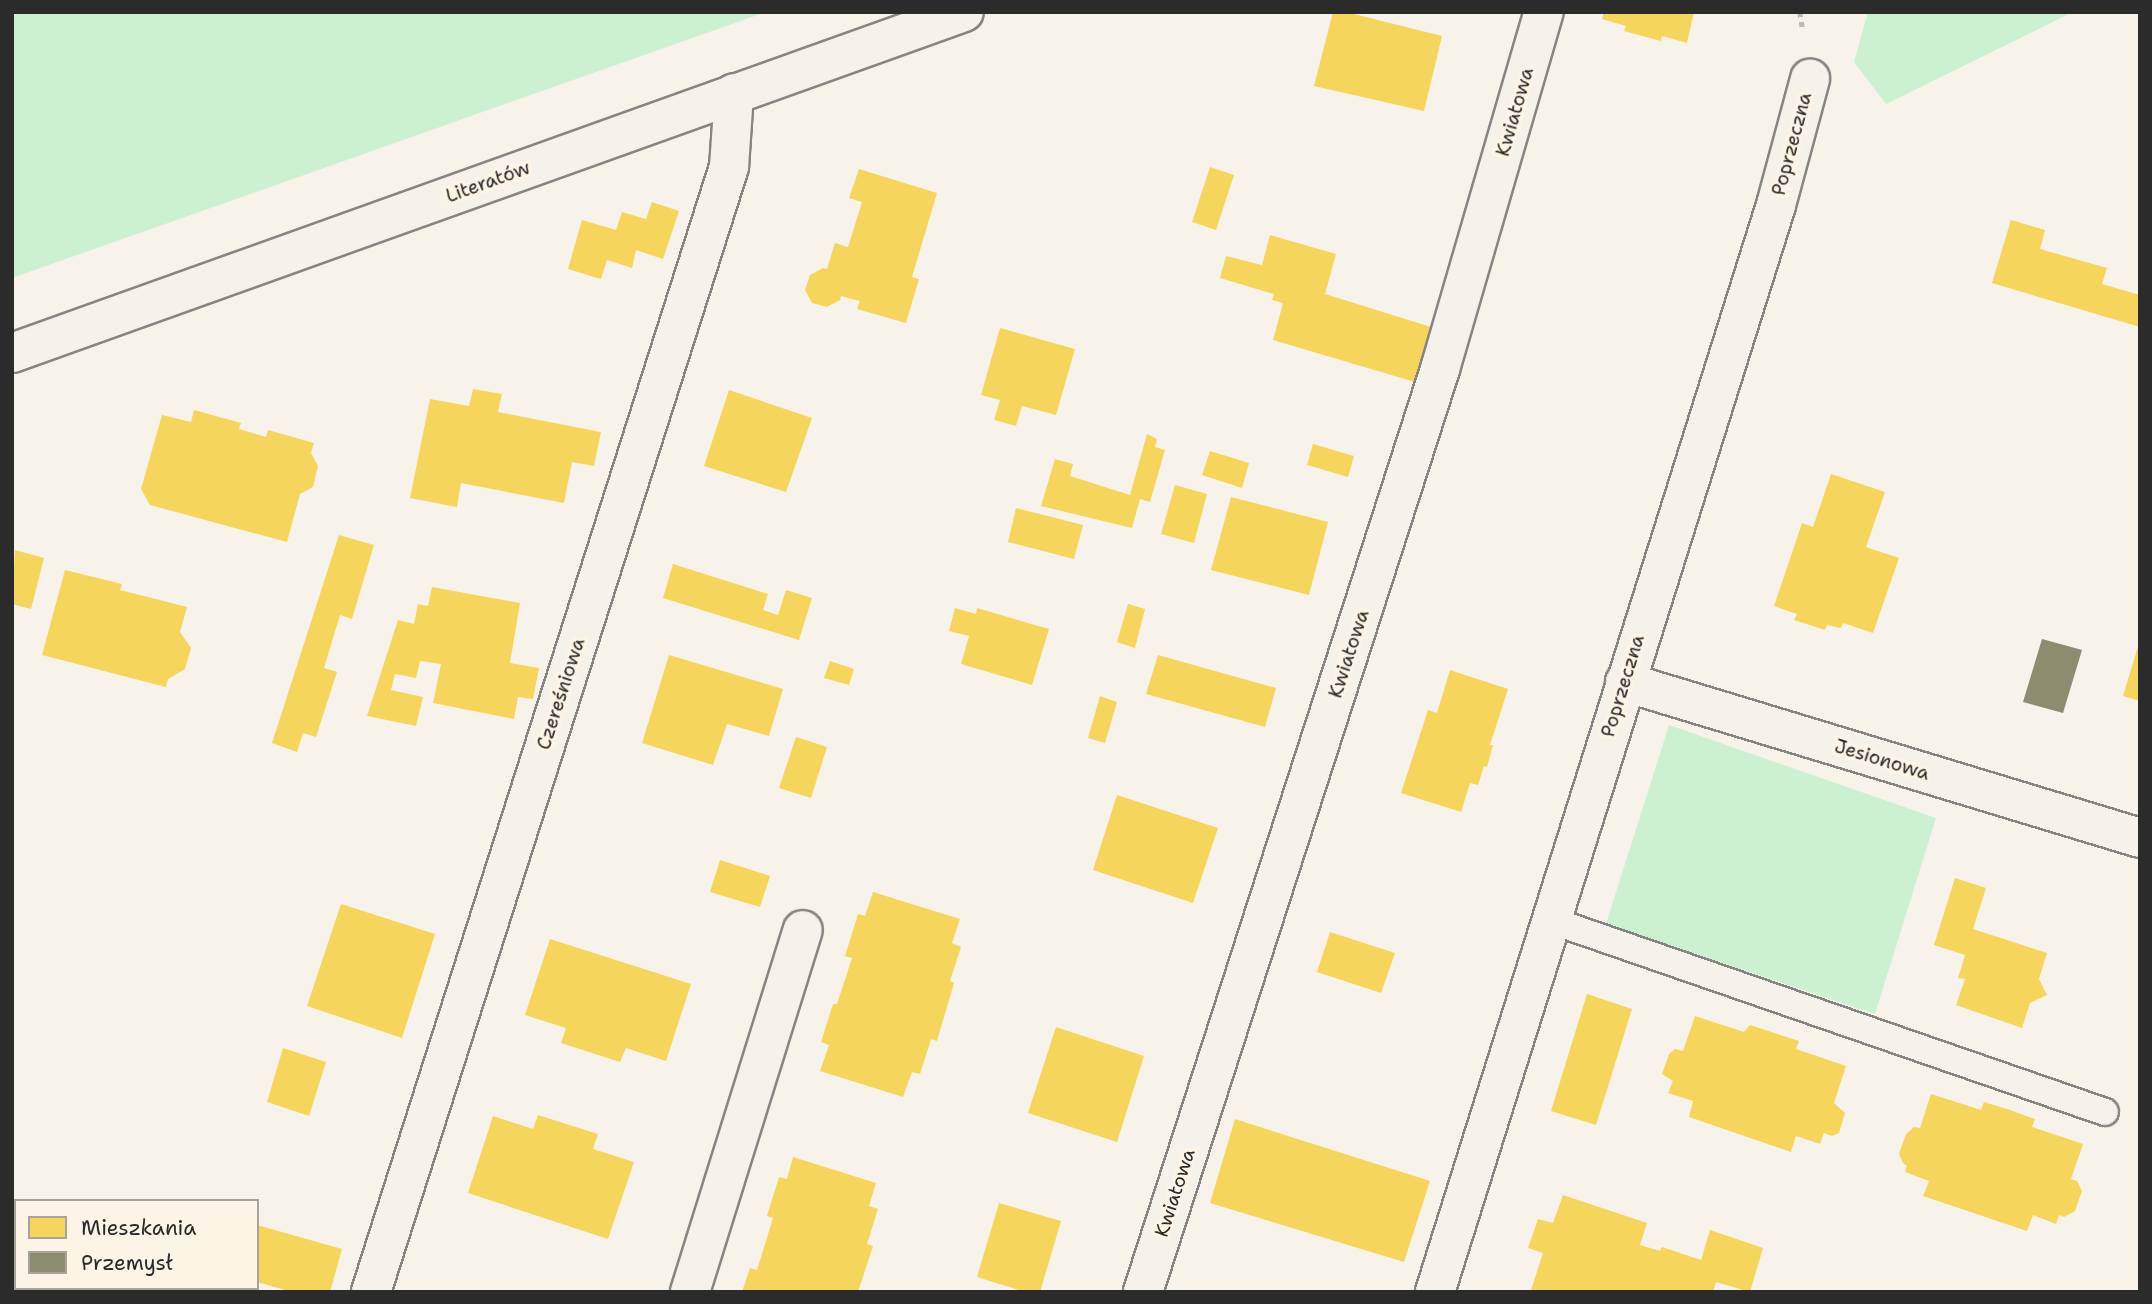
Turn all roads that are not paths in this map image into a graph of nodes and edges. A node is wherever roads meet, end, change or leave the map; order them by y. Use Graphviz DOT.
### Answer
graph roads {
  1 [pos="964,12"];
  2 [pos="1544,12"];
  3 [pos="1810,79"];
  4 [pos="734,93"];
  5 [pos="12,353"];
  6 [pos="1625,682"];
  7 [pos="2140,838"];
  8 [pos="1550,920"];
  9 [pos="803,930"];
  10 [pos="2105,1112"];
  11 [pos="371,1292"];
  12 [pos="690,1292"];
  13 [pos="1143,1292"];
  14 [pos="1435,1292"];
  1 -- 4 [label="street, Literatów"];
  2 -- 13 [label="street, Kwiatowa"];
  3 -- 6 [label="street, Poprzeczna"];
  4 -- 5 [label="street, Literatów"];
  4 -- 11 [label="street, Czereśniowa"];
  6 -- 7 [label="street, Jesionowa"];
  6 -- 8 [label="street, Poprzeczna"];
  8 -- 10 [label="lane"];
  8 -- 14 [label="street, Poprzeczna"];
  9 -- 12 [label="street"];
}
